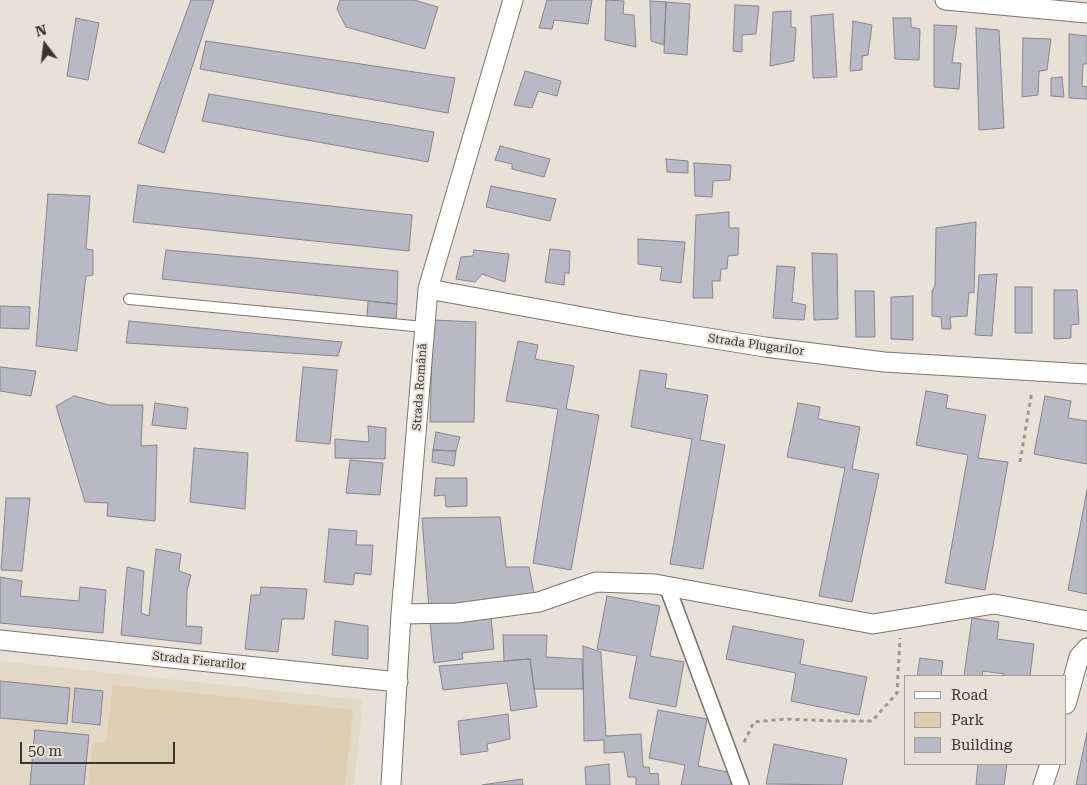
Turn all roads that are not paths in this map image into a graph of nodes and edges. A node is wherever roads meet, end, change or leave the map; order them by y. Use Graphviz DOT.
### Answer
graph roads {
  1 [pos="513,0"];
  2 [pos="945,0"];
  3 [pos="1087,13"];
  4 [pos="428,289"];
  5 [pos="128,299"];
  6 [pos="424,327"];
  7 [pos="1087,374"];
  8 [pos="667,586"];
  9 [pos="401,614"];
  10 [pos="1087,621"];
  11 [pos="0,640"];
  12 [pos="1087,648"];
  13 [pos="398,682"];
  14 [pos="1067,700"];
  15 [pos="1050,765"];
  16 [pos="391,785"];
  17 [pos="741,785"];
  18 [pos="1043,785"];
  1 -- 4 [label="street, Strada Română"];
  2 -- 3 [label="street"];
  4 -- 6 [label="street, Strada Română"];
  4 -- 7 [label="street, Strada Plugarilor"];
  5 -- 6 [label="lane"];
  6 -- 9 [label="street, Strada Română"];
  8 -- 9 [label="street"];
  8 -- 10 [label="street"];
  8 -- 17 [label="street"];
  9 -- 13 [label="street, Strada Română"];
  11 -- 13 [label="street, Strada Fierarilor"];
  12 -- 14 [label="street"];
  13 -- 16 [label="street, Strada Română"];
  15 -- 18 [label="street"];
}
